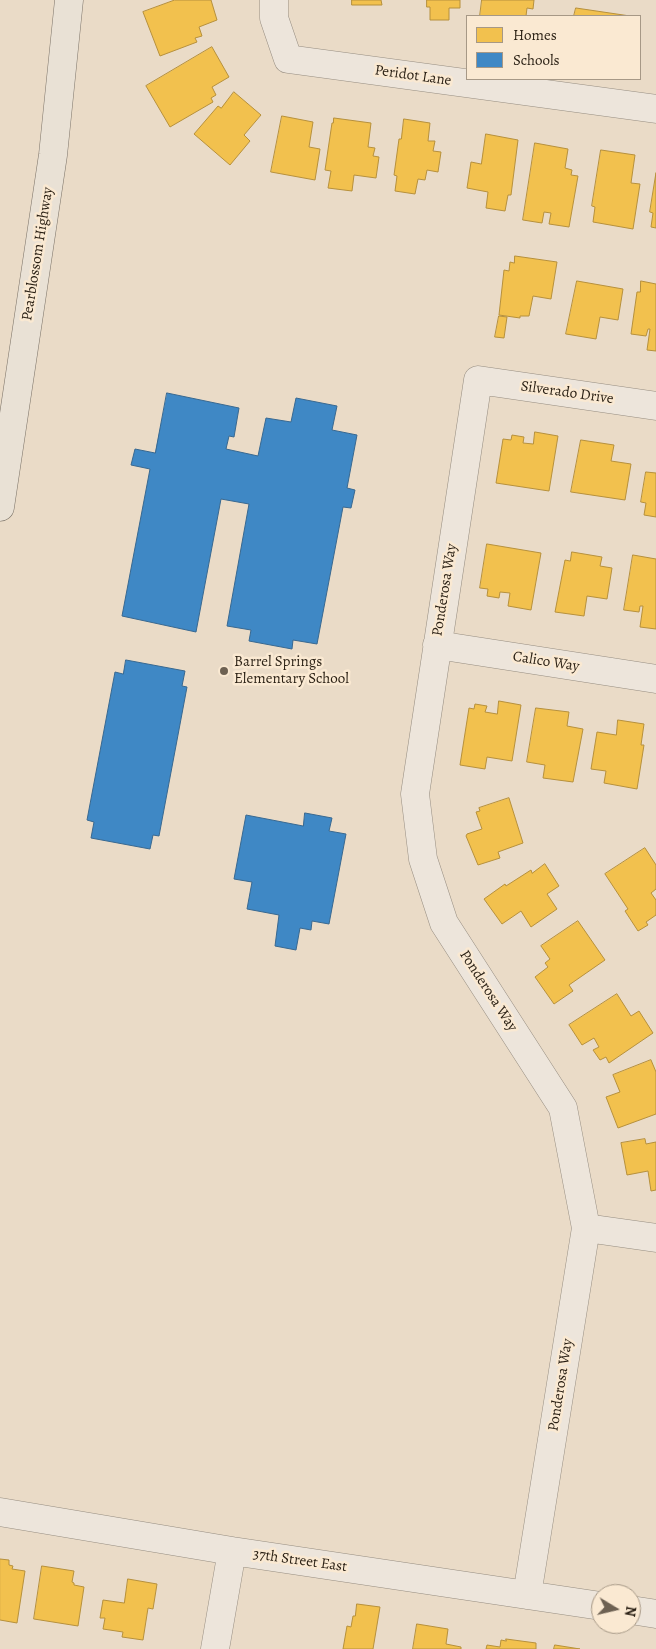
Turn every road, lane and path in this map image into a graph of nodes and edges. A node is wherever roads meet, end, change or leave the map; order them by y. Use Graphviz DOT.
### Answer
graph roads {
  1 [pos="69,0"];
  2 [pos="274,0"];
  3 [pos="656,109"];
  4 [pos="478,380"];
  5 [pos="656,406"];
  6 [pos="0,507"];
  7 [pos="437,645"];
  8 [pos="656,679"];
  9 [pos="586,1228"];
  10 [pos="656,1238"];
  11 [pos="0,1512"];
  12 [pos="232,1551"];
  13 [pos="528,1595"];
  14 [pos="591,1604"];
  15 [pos="641,1612"];
  16 [pos="656,1614"];
  17 [pos="215,1649"];
  1 -- 6 [label="main road, Pearblossom Highway"];
  2 -- 3 [label="street, Peridot Lane"];
  4 -- 5 [label="street, Silverado Drive"];
  4 -- 7 [label="street, Ponderosa Way"];
  7 -- 8 [label="street, Calico Way"];
  7 -- 9 [label="street, Ponderosa Way"];
  9 -- 10 [label="street"];
  9 -- 13 [label="street, Ponderosa Way"];
  11 -- 12 [label="street, 37th Street East"];
  12 -- 13 [label="street, 37th Street East"];
  12 -- 17 [label="street"];
  13 -- 14 [label="street, 37th Street East"];
  15 -- 16 [label="street"];
}
